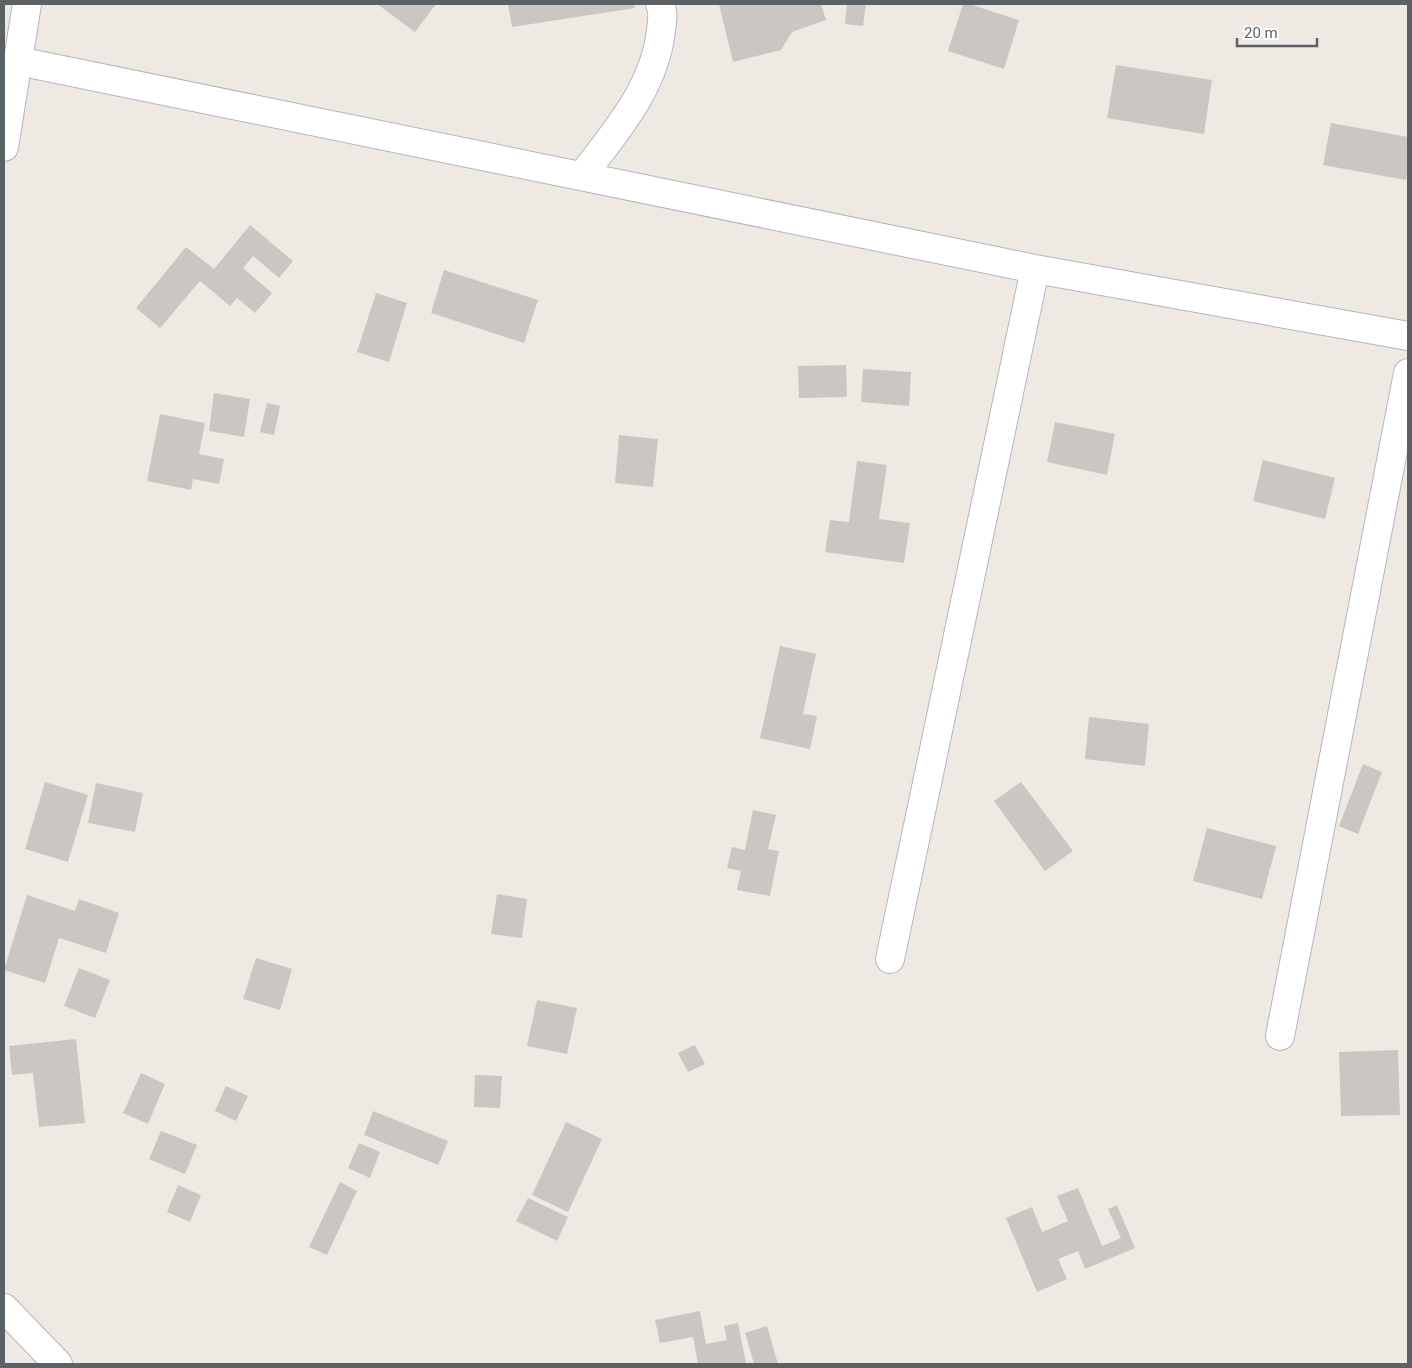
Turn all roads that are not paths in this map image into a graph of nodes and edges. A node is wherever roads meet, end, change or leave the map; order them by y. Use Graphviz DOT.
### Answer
graph roads {
  1 [pos="27,4"];
  2 [pos="660,4"];
  3 [pos="18,61"];
  4 [pos="4,147"];
  5 [pos="582,176"];
  6 [pos="1036,269"];
  7 [pos="1408,336"];
  8 [pos="1408,373"];
  9 [pos="890,959"];
  10 [pos="1280,1036"];
  11 [pos="4,1308"];
  12 [pos="58,1364"];
  1 -- 3 [label="street"];
  2 -- 5 [label="street"];
  3 -- 4 [label="street"];
  3 -- 5 [label="street"];
  5 -- 6 [label="street"];
  6 -- 7 [label="street"];
  6 -- 9 [label="street"];
  8 -- 10 [label="street"];
  11 -- 12 [label="street"];
}
